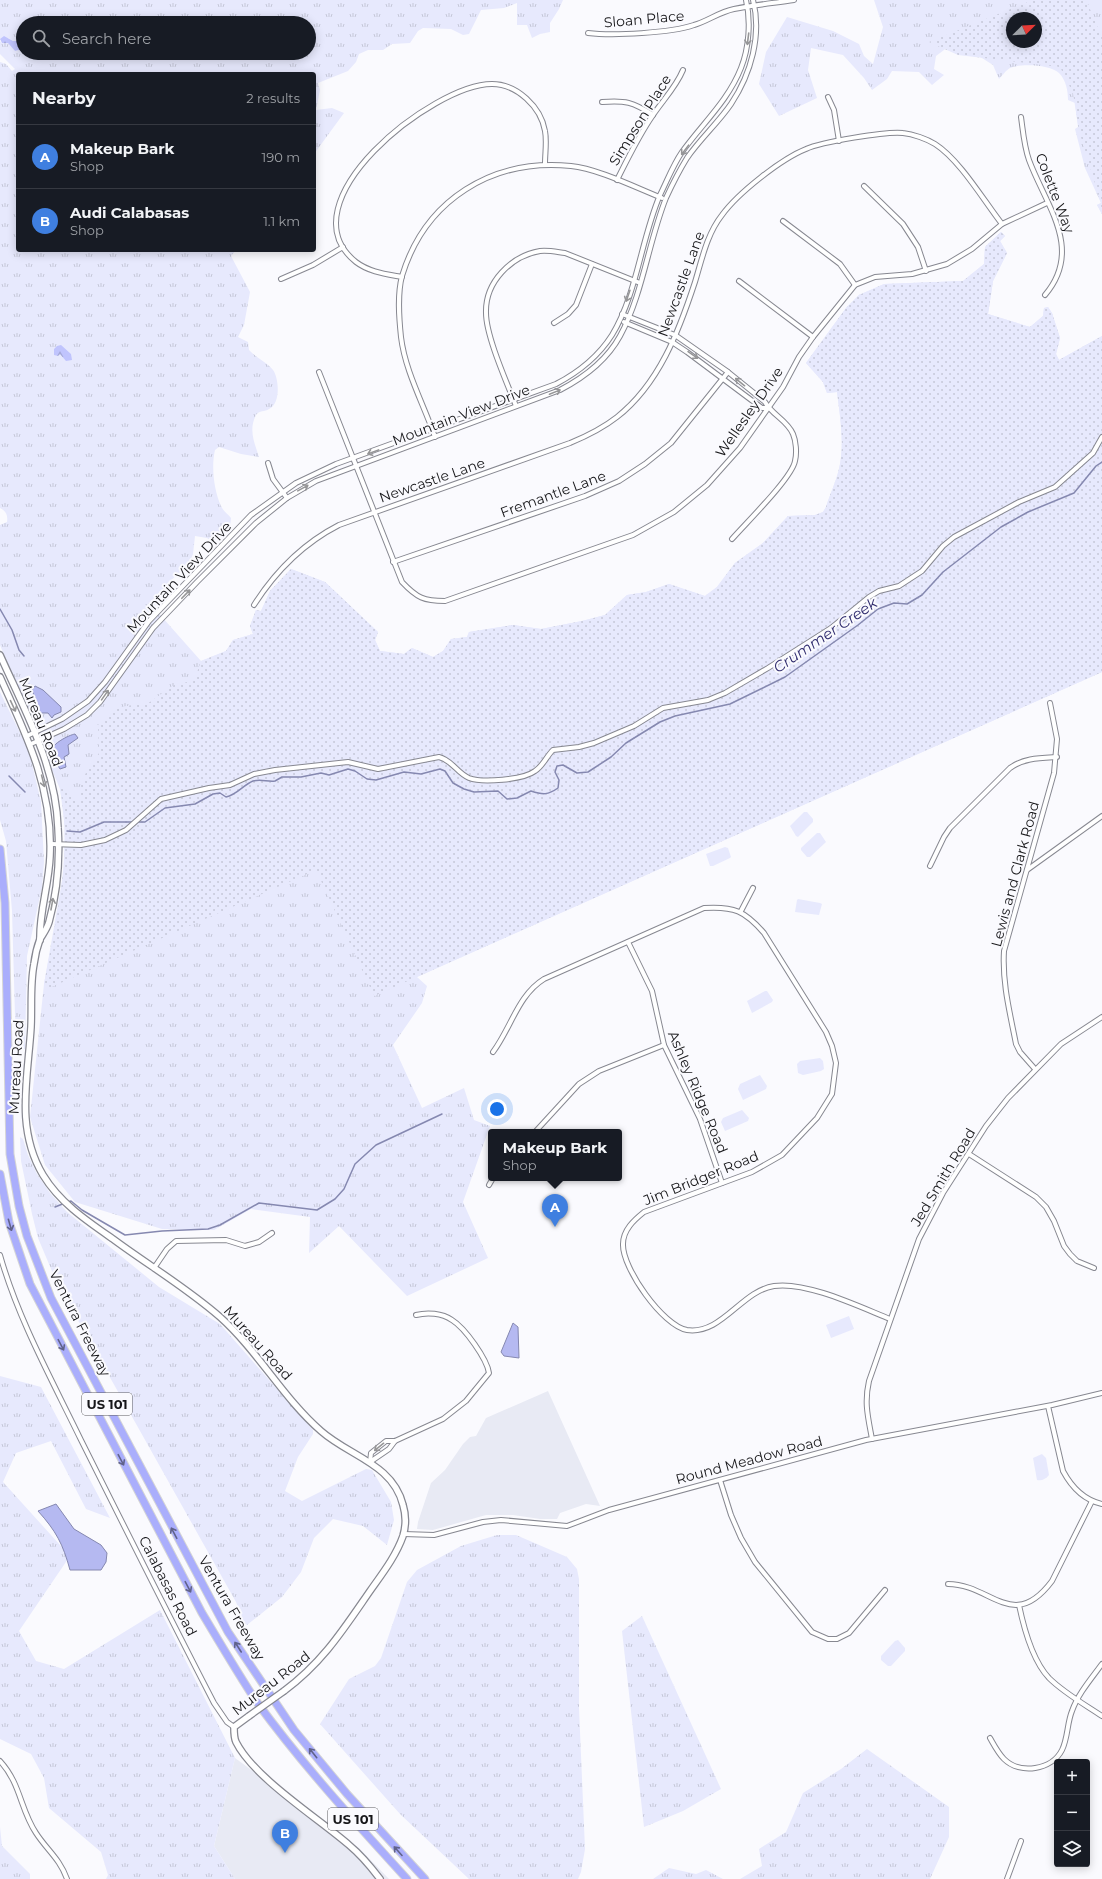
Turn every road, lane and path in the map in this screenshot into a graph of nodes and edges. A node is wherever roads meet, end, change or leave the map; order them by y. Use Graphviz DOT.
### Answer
graph roads {
  1 [pos="746,0"];
  2 [pos="754,0"];
  3 [pos="794,0"];
  4 [pos="748,6"];
  5 [pos="755,6"];
  6 [pos="588,33"];
  7 [pos="683,70"];
  8 [pos="828,97"];
  9 [pos="602,102"];
  10 [pos="653,115"];
  11 [pos="1021,118"];
  12 [pos="839,140"];
  13 [pos="545,164"];
  14 [pos="617,180"];
  15 [pos="864,186"];
  16 [pos="660,197"];
  17 [pos="666,199"];
  18 [pos="1047,203"];
  19 [pos="783,221"];
  20 [pos="1002,224"];
  21 [pos="343,247"];
  22 [pos="592,264"];
  23 [pos="926,271"];
  24 [pos="402,277"];
  25 [pos="281,279"];
  26 [pos="634,280"];
  27 [pos="739,282"];
  28 [pos="640,283"];
  29 [pos="854,285"];
  30 [pos="1045,296"];
  31 [pos="622,314"];
  32 [pos="629,316"];
  33 [pos="620,321"];
  34 [pos="554,323"];
  35 [pos="626,323"];
  36 [pos="675,335"];
  37 [pos="813,337"];
  38 [pos="672,342"];
  39 [pos="319,372"];
  40 [pos="728,372"];
  41 [pos="724,377"];
  42 [pos="514,400"];
  43 [pos="516,406"];
  44 [pos="768,408"];
  45 [pos="433,430"];
  46 [pos="435,437"];
  47 [pos="1102,437"];
  48 [pos="353,459"];
  49 [pos="268,463"];
  50 [pos="356,466"];
  51 [pos="282,492"];
  52 [pos="287,498"];
  53 [pos="374,512"];
  54 [pos="732,539"];
  55 [pos="393,562"];
  56 [pos="254,605"];
  57 [pos="0,656"];
  58 [pos="0,677"];
  59 [pos="1050,703"];
  60 [pos="35,732"];
  61 [pos="27,736"];
  62 [pos="39,741"];
  63 [pos="31,744"];
  64 [pos="1057,757"];
  65 [pos="1102,816"];
  66 [pos="51,844"];
  67 [pos="59,844"];
  68 [pos="0,849"];
  69 [pos="930,866"];
  70 [pos="1027,871"];
  71 [pos="753,888"];
  72 [pos="741,911"];
  73 [pos="40,941"];
  74 [pos="628,942"];
  75 [pos="1102,1017"];
  76 [pos="664,1045"];
  77 [pos="493,1052"];
  78 [pos="1035,1069"];
  79 [pos="537,1129"];
  80 [pos="969,1154"];
  81 [pos="0,1174"];
  82 [pos="491,1181"];
  83 [pos="722,1183"];
  84 [pos="489,1185"];
  85 [pos="272,1232"];
  86 [pos="0,1255"];
  87 [pos="154,1268"];
  88 [pos="1094,1268"];
  89 [pos="416,1315"];
  90 [pos="890,1319"];
  91 [pos="1102,1393"];
  92 [pos="1048,1406"];
  93 [pos="872,1438"];
  94 [pos="395,1441"];
  95 [pos="370,1462"];
  96 [pos="720,1480"];
  97 [pos="1092,1501"];
  98 [pos="1102,1504"];
  99 [pos="404,1534"];
  100 [pos="948,1584"];
  101 [pos="885,1590"];
  102 [pos="1019,1605"];
  103 [pos="1102,1664"];
  104 [pos="1078,1699"];
  105 [pos="1102,1716"];
  106 [pos="234,1727"];
  107 [pos="990,1738"];
  108 [pos="0,1761"];
  109 [pos="1021,1841"];
  110 [pos="67,1879"];
  111 [pos="380,1879"];
  112 [pos="407,1879"];
  113 [pos="425,1879"];
  114 [pos="1006,1879"];
  1 -- 4 [label="street, Mountain View Drive"];
  2 -- 5 [label="street, Mountain View Drive"];
  3 -- 5 [label="street, Sloan Place"];
  4 -- 5 [label="street, Sloan Place"];
  4 -- 6 [label="street, Sloan Place"];
  4 -- 16 [label="street, Mountain View Drive, one-way"];
  5 -- 17 [label="street, Mountain View Drive"];
  7 -- 10 [label="street, Simpson Place"];
  8 -- 12 [label="street"];
  9 -- 10 [label="street"];
  10 -- 14 [label="street, Simpson Place"];
  11 -- 18 [label="street, Colette Way"];
  12 -- 20 [label="street, Newcastle Lane"];
  12 -- 36 [label="street, Newcastle Lane"];
  13 -- 14 [label="street"];
  13 -- 21 [label="street"];
  13 -- 24 [label="street"];
  14 -- 16 [label="street"];
  15 -- 23 [label="street"];
  16 -- 17 [label="street"];
  16 -- 26 [label="street, Mountain View Drive"];
  17 -- 28 [label="street, Mountain View Drive"];
  18 -- 20 [label="street, Wellesley Drive"];
  18 -- 30 [label="street, Colette Way"];
  19 -- 29 [label="street"];
  20 -- 23 [label="street, Wellesley Drive"];
  21 -- 24 [label="street"];
  21 -- 25 [label="street"];
  22 -- 26 [label="street"];
  22 -- 34 [label="street"];
  22 -- 42 [label="street"];
  23 -- 29 [label="street, Wellesley Drive"];
  24 -- 45 [label="street"];
  26 -- 28 [label="street"];
  26 -- 31 [label="street, Mountain View Drive, one-way"];
  27 -- 37 [label="street"];
  28 -- 32 [label="street, Mountain View Drive"];
  29 -- 37 [label="street, Wellesley Drive"];
  31 -- 32 [label="street"];
  31 -- 33 [label="street, Mountain View Drive"];
  32 -- 35 [label="street, Mountain View Drive"];
  32 -- 36 [label="street"];
  33 -- 35 [label="street"];
  33 -- 42 [label="street, Mountain View Drive"];
  35 -- 38 [label="street"];
  43 -- 35 [label="street, Mountain View Drive, one-way"];
  36 -- 38 [label="street, Newcastle Lane"];
  36 -- 40 [label="street"];
  37 -- 44 [label="street, Wellesley Drive"];
  38 -- 41 [label="street, one-way"];
  38 -- 53 [label="street, Newcastle Lane"];
  39 -- 48 [label="street, Wellesley Drive"];
  40 -- 41 [label="street, Fremantle Lane"];
  44 -- 40 [label="street, one-way"];
  41 -- 44 [label="street"];
  41 -- 55 [label="street, Fremantle Lane"];
  42 -- 43 [label="street"];
  42 -- 45 [label="street, Mountain View Drive"];
  43 -- 46 [label="street, Mountain View Drive"];
  44 -- 54 [label="street"];
  44 -- 55 [label="street, Wellesley Drive"];
  45 -- 46 [label="street"];
  45 -- 48 [label="street, Mountain View Drive, one-way"];
  46 -- 50 [label="street, Mountain View Drive"];
  47 -- 67 [label="street"];
  48 -- 50 [label="street, Wellesley Drive"];
  48 -- 51 [label="street, Mountain View Drive"];
  49 -- 51 [label="street"];
  52 -- 50 [label="street, Mountain View Drive, one-way"];
  50 -- 53 [label="street, Wellesley Drive"];
  51 -- 52 [label="street"];
  51 -- 60 [label="street, Mountain View Drive"];
  62 -- 52 [label="street, Mountain View Drive, one-way"];
  53 -- 55 [label="street, Wellesley Drive"];
  53 -- 56 [label="street, Newcastle Lane"];
  57 -- 60 [label="main road, Mureau Road"];
  58 -- 61 [label="main road, Mureau Road, one-way"];
  59 -- 64 [label="street, Lewis and Clark Road"];
  60 -- 61 [label="street, Mountain View Drive"];
  60 -- 62 [label="main road, Mureau Road"];
  61 -- 63 [label="main road, Mureau Road"];
  62 -- 63 [label="street, Mountain View Drive"];
  62 -- 67 [label="main road, Mureau Road"];
  63 -- 66 [label="main road, Mureau Road, one-way"];
  64 -- 69 [label="street"];
  64 -- 70 [label="street, Lewis and Clark Road"];
  65 -- 70 [label="street"];
  66 -- 67 [label="street"];
  66 -- 73 [label="main road, Mureau Road"];
  73 -- 67 [label="main road, Mureau Road, one-way"];
  113 -- 68 [label="highway, Ventura Freeway / US 101, one-way"];
  70 -- 78 [label="street, Lewis and Clark Road"];
  71 -- 72 [label="street"];
  72 -- 74 [label="street"];
  72 -- 83 [label="street, Jim Bridger Road"];
  73 -- 87 [label="main road, Mureau Road"];
  74 -- 76 [label="street, Ashley Ridge Road"];
  74 -- 77 [label="street"];
  75 -- 78 [label="street, Jed Smith Road"];
  76 -- 79 [label="street"];
  76 -- 83 [label="street, Ashley Ridge Road"];
  78 -- 80 [label="street, Jed Smith Road"];
  80 -- 88 [label="street"];
  80 -- 90 [label="street, Jed Smith Road"];
  81 -- 112 [label="highway, Ventura Freeway / US 101, one-way"];
  82 -- 84 [label="street"];
  83 -- 90 [label="street, Jim Bridger Road"];
  85 -- 87 [label="street"];
  86 -- 106 [label="street, Calabasas Road"];
  87 -- 95 [label="main road, Mureau Road"];
  89 -- 94 [label="street"];
  90 -- 93 [label="street, Jed Smith Road"];
  91 -- 92 [label="street, Round Meadow Road"];
  92 -- 93 [label="street, Round Meadow Road"];
  92 -- 97 [label="street"];
  93 -- 96 [label="street, Round Meadow Road"];
  94 -- 95 [label="street"];
  94 -- 95 [label="street, one-way"];
  95 -- 99 [label="main road, Mureau Road"];
  96 -- 99 [label="street, Round Meadow Road"];
  96 -- 101 [label="street"];
  97 -- 98 [label="street"];
  97 -- 102 [label="street"];
  99 -- 106 [label="main road, Mureau Road, bridge"];
  100 -- 102 [label="street"];
  102 -- 104 [label="street"];
  103 -- 104 [label="street"];
  104 -- 105 [label="street"];
  104 -- 107 [label="street"];
  106 -- 111 [label="main road"];
  108 -- 110 [label="street"];
  109 -- 114 [label="street"];
}
